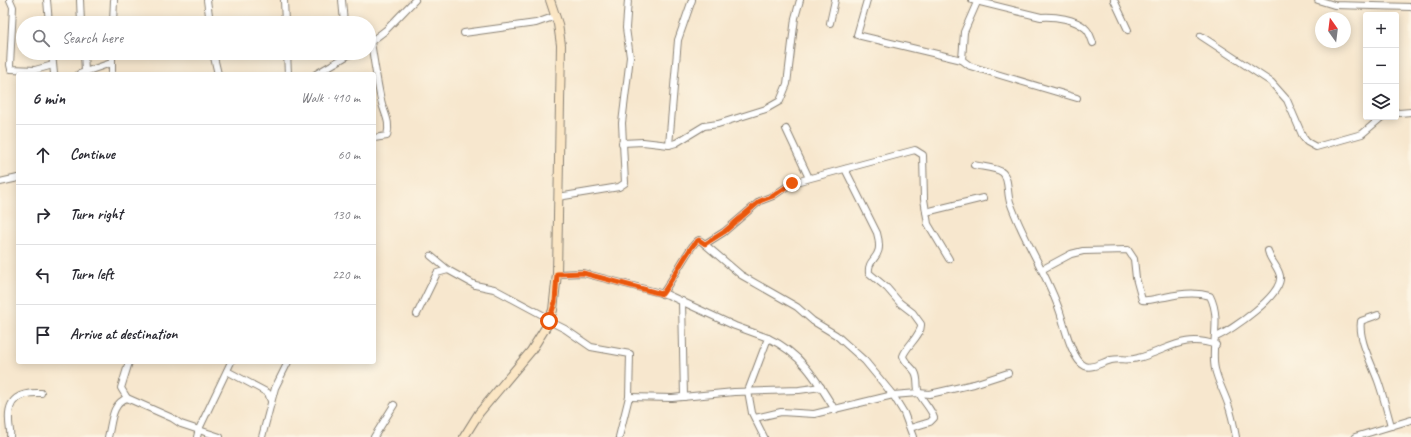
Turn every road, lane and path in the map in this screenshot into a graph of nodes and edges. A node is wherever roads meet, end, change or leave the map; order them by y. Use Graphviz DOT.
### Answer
graph roads {
  1 [pos="10,0"];
  2 [pos="47,0"];
  3 [pos="80,0"];
  4 [pos="114,0"];
  5 [pos="207,0"];
  6 [pos="284,0"];
  7 [pos="342,0"];
  8 [pos="415,0"];
  9 [pos="550,0"];
  10 [pos="628,0"];
  11 [pos="692,0"];
  12 [pos="800,0"];
  13 [pos="835,0"];
  14 [pos="867,0"];
  15 [pos="976,0"];
  16 [pos="1114,0"];
  17 [pos="1318,0"];
  18 [pos="1380,7"];
  19 [pos="1411,7"];
  20 [pos="1381,12"];
  21 [pos="48,16"];
  22 [pos="81,16"];
  23 [pos="113,16"];
  24 [pos="209,16"];
  25 [pos="285,16"];
  26 [pos="343,16"];
  27 [pos="556,16"];
  28 [pos="830,23"];
  29 [pos="1128,30"];
  30 [pos="464,33"];
  31 [pos="1201,36"];
  32 [pos="376,38"];
  33 [pos="1093,42"];
  34 [pos="53,60"];
  35 [pos="83,60"];
  36 [pos="111,60"];
  37 [pos="215,60"];
  38 [pos="287,60"];
  39 [pos="338,60"];
  40 [pos="373,60"];
  41 [pos="962,60"];
  42 [pos="111,63"];
  43 [pos="53,65"];
  44 [pos="54,72"];
  45 [pos="82,72"];
  46 [pos="112,72"];
  47 [pos="218,72"];
  48 [pos="288,72"];
  49 [pos="319,72"];
  50 [pos="375,72"];
  51 [pos="376,76"];
  52 [pos="1078,98"];
  53 [pos="1411,112"];
  54 [pos="1399,113"];
  55 [pos="1378,120"];
  56 [pos="786,129"];
  57 [pos="376,138"];
  58 [pos="622,143"];
  59 [pos="669,144"];
  60 [pos="974,165"];
  61 [pos="845,169"];
  62 [pos="16,178"];
  63 [pos="809,178"];
  64 [pos="0,182"];
  65 [pos="558,197"];
  66 [pos="983,198"];
  67 [pos="926,212"];
  68 [pos="705,244"];
  69 [pos="1268,251"];
  70 [pos="431,256"];
  71 [pos="949,260"];
  72 [pos="1043,269"];
  73 [pos="448,270"];
  74 [pos="557,274"];
  75 [pos="662,294"];
  76 [pos="682,301"];
  77 [pos="417,314"];
  78 [pos="1378,315"];
  79 [pos="550,320"];
  80 [pos="1216,337"];
  81 [pos="768,338"];
  82 [pos="1216,345"];
  83 [pos="128,364"];
  84 [pos="230,364"];
  85 [pos="287,364"];
  86 [pos="226,371"];
  87 [pos="1008,373"];
  88 [pos="821,387"];
  89 [pos="748,391"];
  90 [pos="41,393"];
  91 [pos="918,393"];
  92 [pos="894,395"];
  93 [pos="629,397"];
  94 [pos="684,397"];
  95 [pos="126,398"];
  96 [pos="271,400"];
  97 [pos="394,405"];
  98 [pos="834,410"];
  99 [pos="755,418"];
  100 [pos="1411,420"];
  101 [pos="1391,426"];
  102 [pos="910,428"];
  103 [pos="199,429"];
  104 [pos="10,437"];
  105 [pos="108,437"];
  106 [pos="198,437"];
  107 [pos="220,437"];
  108 [pos="262,437"];
  109 [pos="374,437"];
  110 [pos="464,437"];
  111 [pos="619,437"];
  112 [pos="764,437"];
  113 [pos="913,437"];
  114 [pos="1236,437"];
  115 [pos="1356,437"];
  1 -- 43 [label="street"];
  2 -- 21 [label="street"];
  3 -- 22 [label="street"];
  4 -- 23 [label="street"];
  5 -- 24 [label="street"];
  6 -- 25 [label="street"];
  7 -- 26 [label="street"];
  8 -- 32 [label="street"];
  9 -- 27 [label="main road"];
  10 -- 58 [label="street"];
  11 -- 59 [label="street"];
  12 -- 59 [label="street"];
  13 -- 28 [label="street"];
  14 -- 41 [label="street"];
  15 -- 33 [label="street"];
  15 -- 41 [label="street"];
  16 -- 29 [label="street"];
  17 -- 18 [label="street"];
  18 -- 19 [label="street"];
  18 -- 20 [label="street"];
  27 -- 30 [label="street"];
  27 -- 65 [label="main road"];
  31 -- 55 [label="street"];
  34 -- 43 [label="street"];
  35 -- 45 [label="street"];
  36 -- 42 [label="street"];
  37 -- 47 [label="street"];
  38 -- 48 [label="street"];
  39 -- 49 [label="street"];
  40 -- 50 [label="street"];
  41 -- 52 [label="street"];
  42 -- 45 [label="street"];
  42 -- 46 [label="street"];
  43 -- 44 [label="street"];
  51 -- 57 [label="street"];
  53 -- 54 [label="street"];
  56 -- 63 [label="street"];
  58 -- 59 [label="street"];
  58 -- 65 [label="street"];
  60 -- 72 [label="street"];
  61 -- 63 [label="street"];
  61 -- 67 [label="street"];
  61 -- 91 [label="street"];
  62 -- 64 [label="street"];
  63 -- 68 [label="street"];
  65 -- 74 [label="main road"];
  66 -- 67 [label="street"];
  67 -- 71 [label="street"];
  68 -- 75 [label="street"];
  68 -- 92 [label="street"];
  69 -- 80 [label="street"];
  70 -- 73 [label="street"];
  72 -- 80 [label="street"];
  72 -- 82 [label="street"];
  73 -- 77 [label="street"];
  73 -- 79 [label="street"];
  74 -- 75 [label="street"];
  74 -- 79 [label="main road"];
  75 -- 76 [label="street"];
  76 -- 81 [label="street"];
  76 -- 94 [label="street"];
  78 -- 101 [label="street"];
  79 -- 93 [label="street"];
  79 -- 110 [label="main road"];
  80 -- 82 [label="street"];
  81 -- 88 [label="street"];
  81 -- 89 [label="street"];
  82 -- 114 [label="street"];
  83 -- 95 [label="street"];
  84 -- 86 [label="street"];
  85 -- 96 [label="street"];
  86 -- 96 [label="street"];
  86 -- 103 [label="street"];
  87 -- 91 [label="street"];
  88 -- 89 [label="street"];
  88 -- 98 [label="street"];
  89 -- 94 [label="street"];
  89 -- 99 [label="street"];
  90 -- 104 [label="street"];
  91 -- 92 [label="street"];
  91 -- 102 [label="street"];
  92 -- 98 [label="street"];
  92 -- 102 [label="street"];
  93 -- 94 [label="street"];
  93 -- 111 [label="street"];
  95 -- 103 [label="street"];
  95 -- 105 [label="street"];
  96 -- 108 [label="street"];
  97 -- 109 [label="street"];
  98 -- 99 [label="street"];
  99 -- 112 [label="street"];
  100 -- 101 [label="street"];
  101 -- 115 [label="street"];
  102 -- 113 [label="street"];
  103 -- 106 [label="street"];
  103 -- 107 [label="street"];
}
